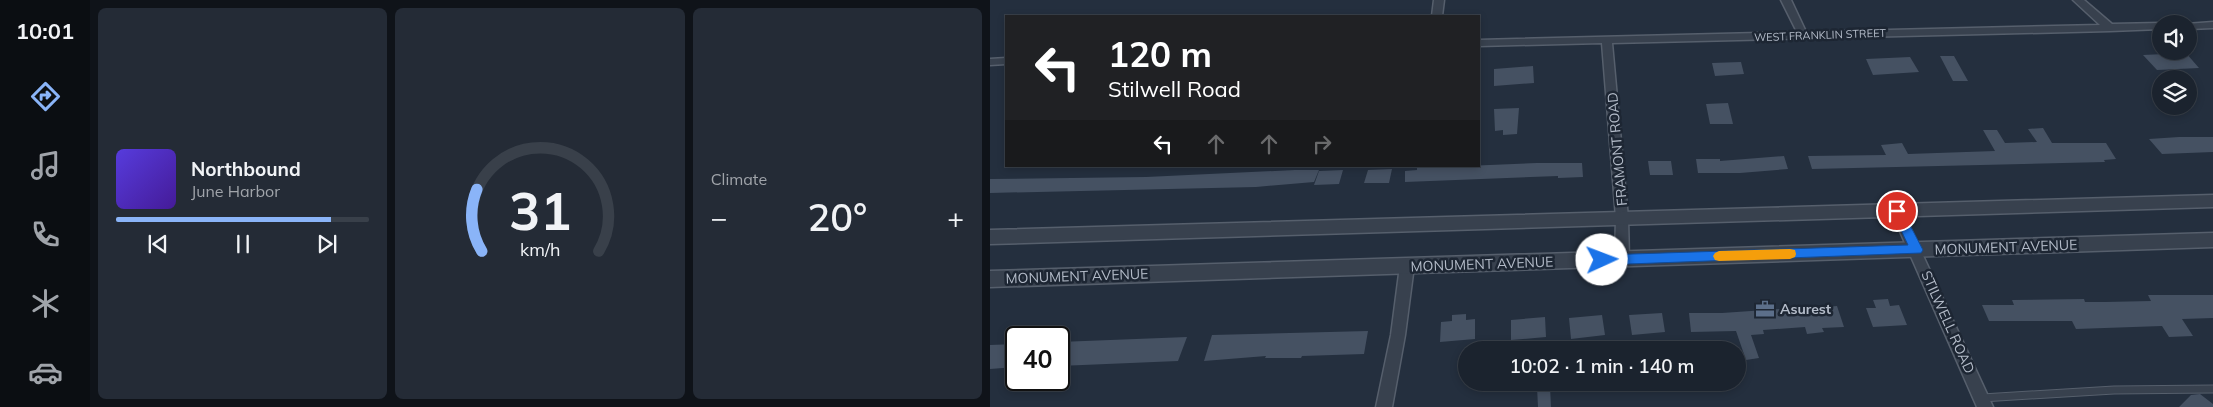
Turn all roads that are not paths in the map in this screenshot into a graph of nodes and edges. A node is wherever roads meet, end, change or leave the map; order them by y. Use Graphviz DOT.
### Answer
graph roads {
  1 [pos="1440,0"];
  2 [pos="1786,0"];
  3 [pos="2078,0"];
  4 [pos="1437,15"];
  5 [pos="2213,25"];
  6 [pos="2152,26"];
  7 [pos="2197,26"];
  8 [pos="2110,28"];
  9 [pos="1803,36"];
  10 [pos="1607,40"];
  11 [pos="1480,43"];
  12 [pos="990,62"];
  13 [pos="1005,62"];
  14 [pos="2213,201"];
  15 [pos="1897,211"];
  16 [pos="1622,218"];
  17 [pos="990,237"];
  18 [pos="2213,240"];
  19 [pos="1916,250"];
  20 [pos="1622,259"];
  21 [pos="1406,266"];
  22 [pos="990,279"];
  23 [pos="2213,388"];
  24 [pos="1983,402"];
  25 [pos="1384,407"];
  1 -- 4 [label="street"];
  2 -- 9 [label="street"];
  3 -- 8 [label="street"];
  5 -- 7 [label="street"];
  6 -- 8 [label="street, WEST FRANKLIN STREET"];
  8 -- 9 [label="street, WEST FRANKLIN STREET"];
  9 -- 10 [label="street, WEST FRANKLIN STREET"];
  10 -- 11 [label="street, WEST FRANKLIN STREET"];
  10 -- 16 [label="street, FRAMONT ROAD"];
  12 -- 13 [label="street"];
  14 -- 15 [label="street"];
  15 -- 16 [label="street"];
  15 -- 19 [label="street, STILWELL ROAD"];
  16 -- 17 [label="street"];
  16 -- 20 [label="street, FRAMONT ROAD"];
  18 -- 19 [label="street, MONUMENT AVENUE"];
  19 -- 20 [label="street, MONUMENT AVENUE"];
  19 -- 24 [label="street, STILWELL ROAD"];
  20 -- 21 [label="street, MONUMENT AVENUE"];
  21 -- 22 [label="street, MONUMENT AVENUE"];
  21 -- 25 [label="street"];
  23 -- 24 [label="lane"];
}
